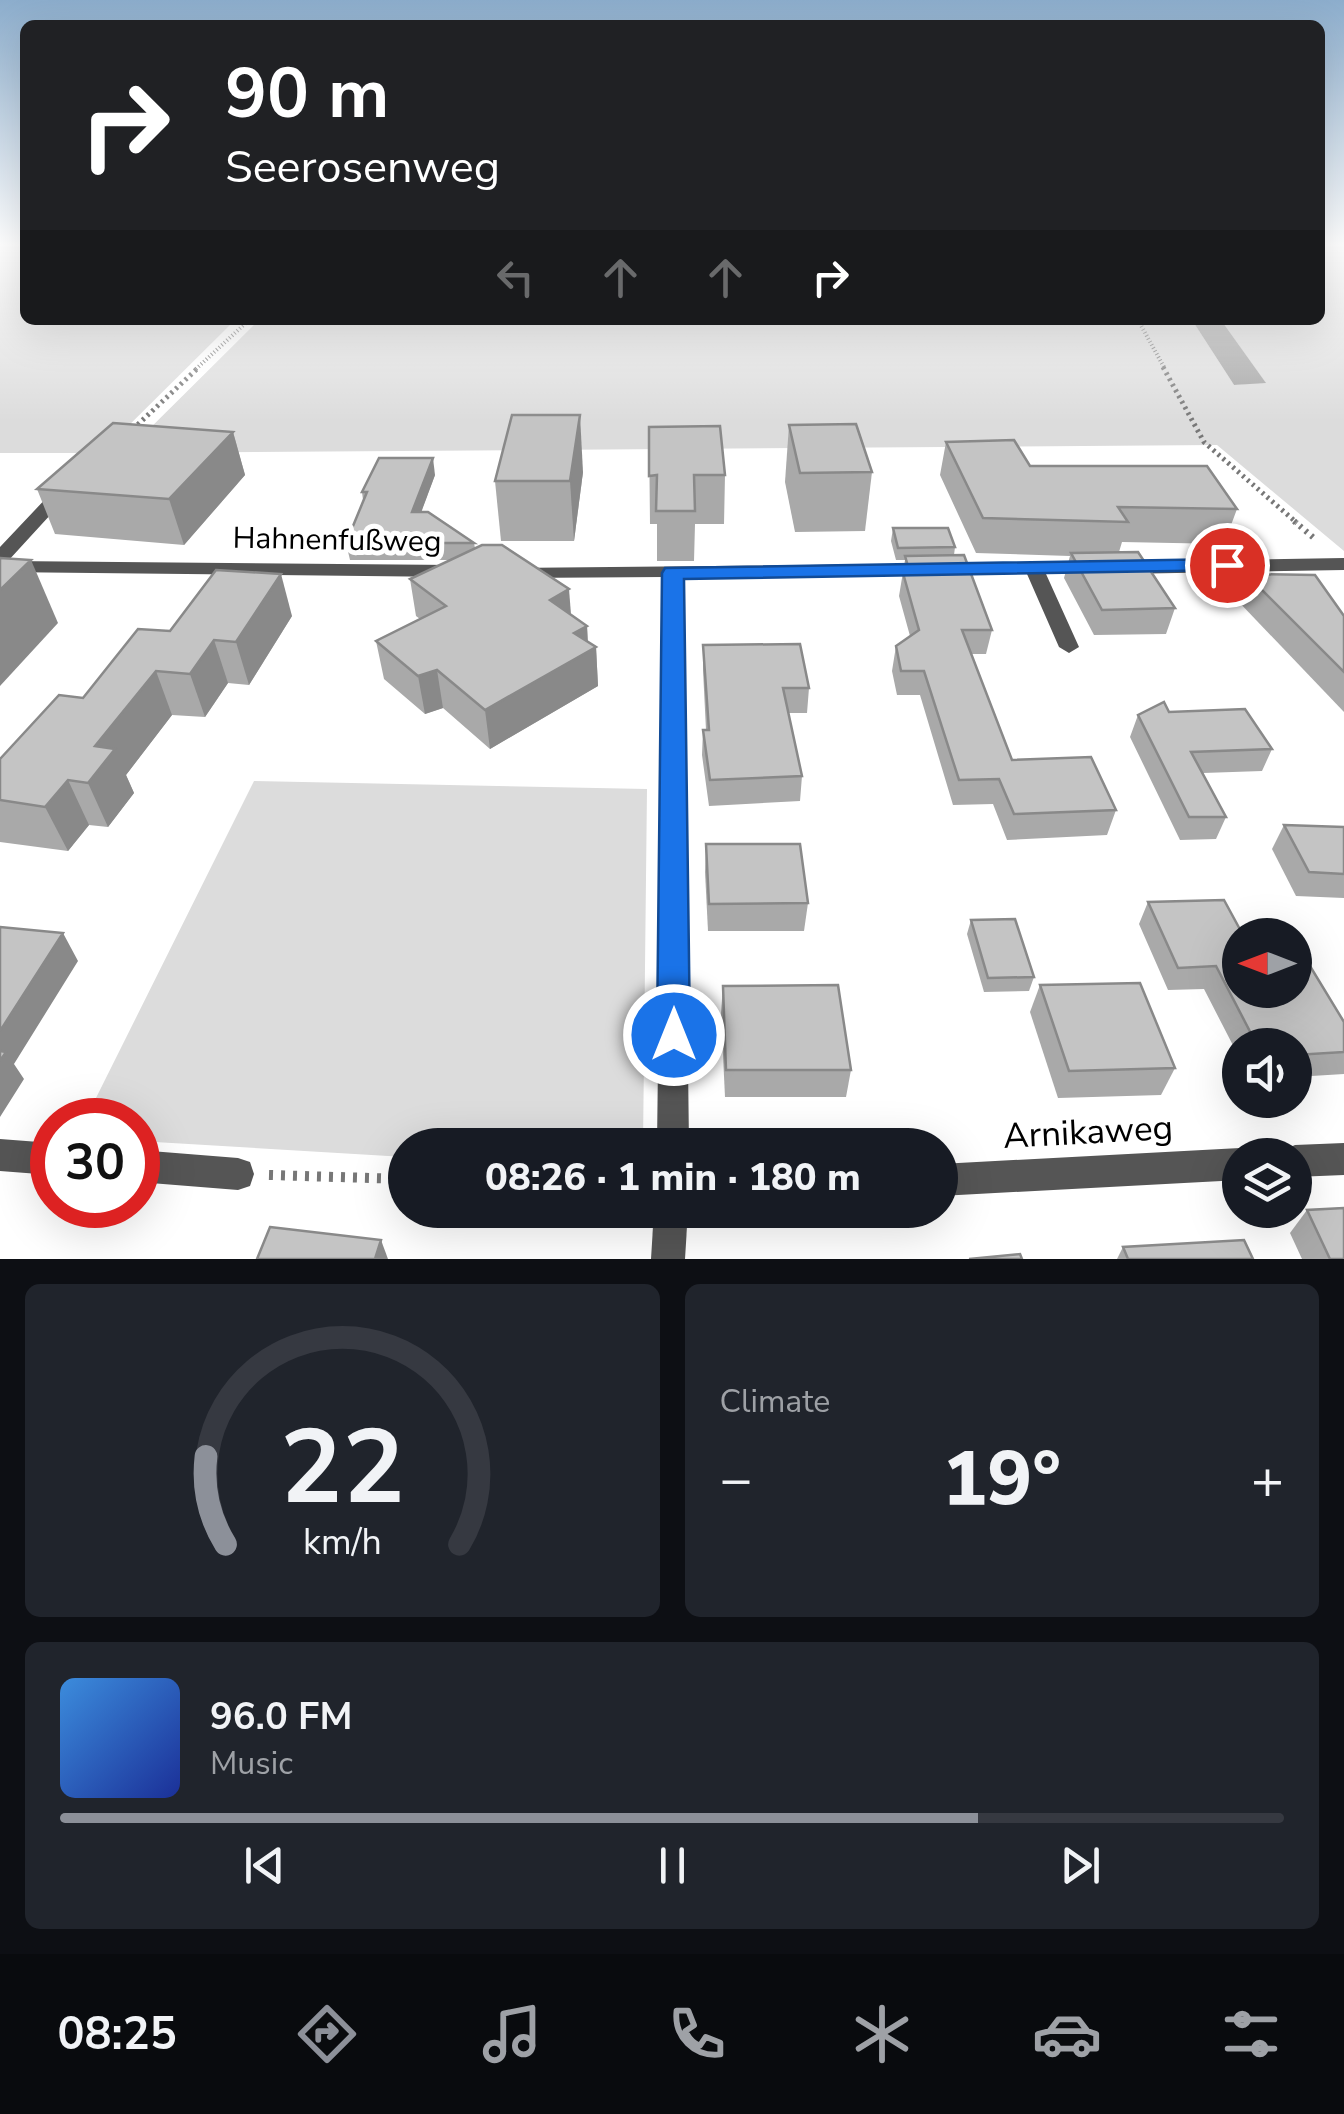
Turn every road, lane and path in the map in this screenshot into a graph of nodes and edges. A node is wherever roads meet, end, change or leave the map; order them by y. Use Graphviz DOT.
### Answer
graph roads {
  1 [pos="244,325"];
  2 [pos="1141,325"];
  3 [pos="124,436"];
  4 [pos="58,497"];
  5 [pos="0,558"];
  6 [pos="1343,564"];
  7 [pos="0,566"];
  8 [pos="1034,570"];
  9 [pos="673,573"];
  10 [pos="1069,646"];
  11 [pos="673,1128"];
  12 [pos="0,1155"];
  13 [pos="30,1157"];
  14 [pos="1344,1158"];
  15 [pos="1312,1160"];
  16 [pos="1222,1165"];
  17 [pos="160,1168"];
  18 [pos="238,1174"];
  19 [pos="388,1178"];
  20 [pos="958,1179"];
  21 [pos="670,1228"];
  22 [pos="668,1259"];
  1 -- 3 [label="path"];
  2 -- 6 [label="path"];
  4 -- 5 [label="street"];
  6 -- 8 [label="street, Hahnenfußweg"];
  7 -- 9 [label="street, Hahnenfußweg"];
  8 -- 9 [label="street, Hahnenfußweg"];
  8 -- 10 [label="street"];
  9 -- 11 [label="street"];
  12 -- 13 [label="street"];
  14 -- 15 [label="street"];
  16 -- 20 [label="street, Arnikaweg"];
  17 -- 18 [label="street"];
  18 -- 19 [label="path"];
  21 -- 22 [label="street"];
}
